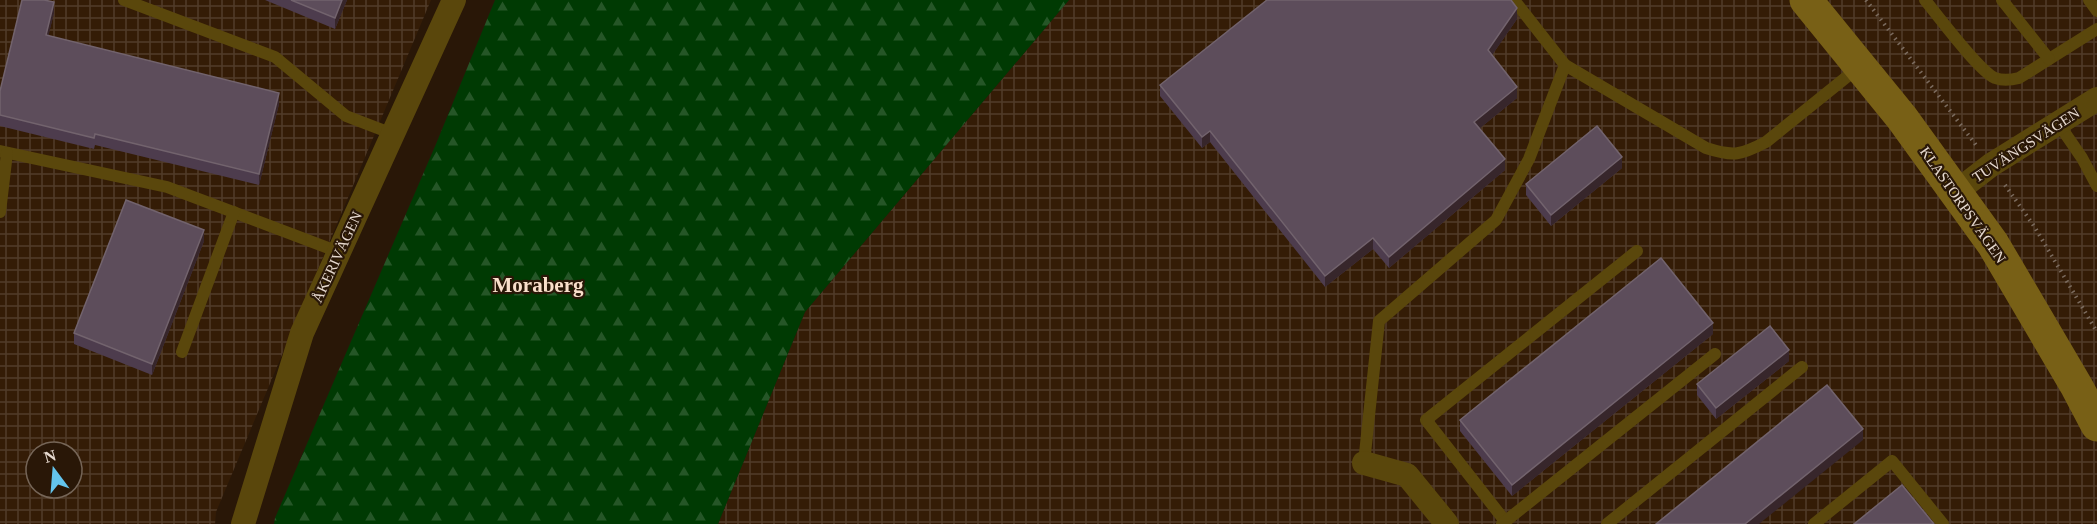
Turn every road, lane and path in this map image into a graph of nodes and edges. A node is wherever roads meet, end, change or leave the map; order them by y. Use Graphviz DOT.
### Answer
graph roads {
  1 [pos="124,0"];
  2 [pos="454,0"];
  3 [pos="1514,0"];
  4 [pos="1806,0"];
  5 [pos="1925,0"];
  6 [pos="2002,0"];
  7 [pos="2089,0"];
  8 [pos="2097,11"];
  9 [pos="2097,29"];
  10 [pos="2049,59"];
  11 [pos="1565,65"];
  12 [pos="1860,66"];
  13 [pos="2097,99"];
  14 [pos="2058,123"];
  15 [pos="393,134"];
  16 [pos="3,152"];
  17 [pos="2097,186"];
  18 [pos="1956,192"];
  19 [pos="0,212"];
  20 [pos="234,212"];
  21 [pos="1637,251"];
  22 [pos="339,252"];
  23 [pos="182,352"];
  24 [pos="1715,354"];
  25 [pos="1802,367"];
  26 [pos="2097,425"];
  27 [pos="1364,463"];
  28 [pos="1504,523"];
  29 [pos="243,524"];
  30 [pos="1447,524"];
  31 [pos="1607,524"];
  32 [pos="1814,524"];
  33 [pos="1943,524"];
  1 -- 15 [label="lane"];
  2 -- 15 [label="street, ÅKERIVÄGEN"];
  3 -- 11 [label="lane"];
  4 -- 12 [label="street, KLASTORPSVÄGEN"];
  5 -- 10 [label="lane"];
  6 -- 10 [label="lane"];
  7 -- 8 [label="lane"];
  9 -- 10 [label="lane"];
  11 -- 12 [label="lane"];
  11 -- 27 [label="lane"];
  12 -- 18 [label="street, KLASTORPSVÄGEN"];
  13 -- 14 [label="street, TUVÄNGSVÄGEN"];
  14 -- 17 [label="lane"];
  14 -- 18 [label="street, TUVÄNGSVÄGEN"];
  15 -- 22 [label="street, ÅKERIVÄGEN"];
  16 -- 19 [label="lane"];
  16 -- 20 [label="lane"];
  18 -- 26 [label="street, KLASTORPSVÄGEN"];
  20 -- 22 [label="lane"];
  20 -- 23 [label="lane"];
  21 -- 28 [label="lane"];
  22 -- 29 [label="street, ÅKERIVÄGEN"];
  24 -- 28 [label="lane"];
  25 -- 31 [label="lane"];
  27 -- 30 [label="street"];
  32 -- 33 [label="lane"];
}
